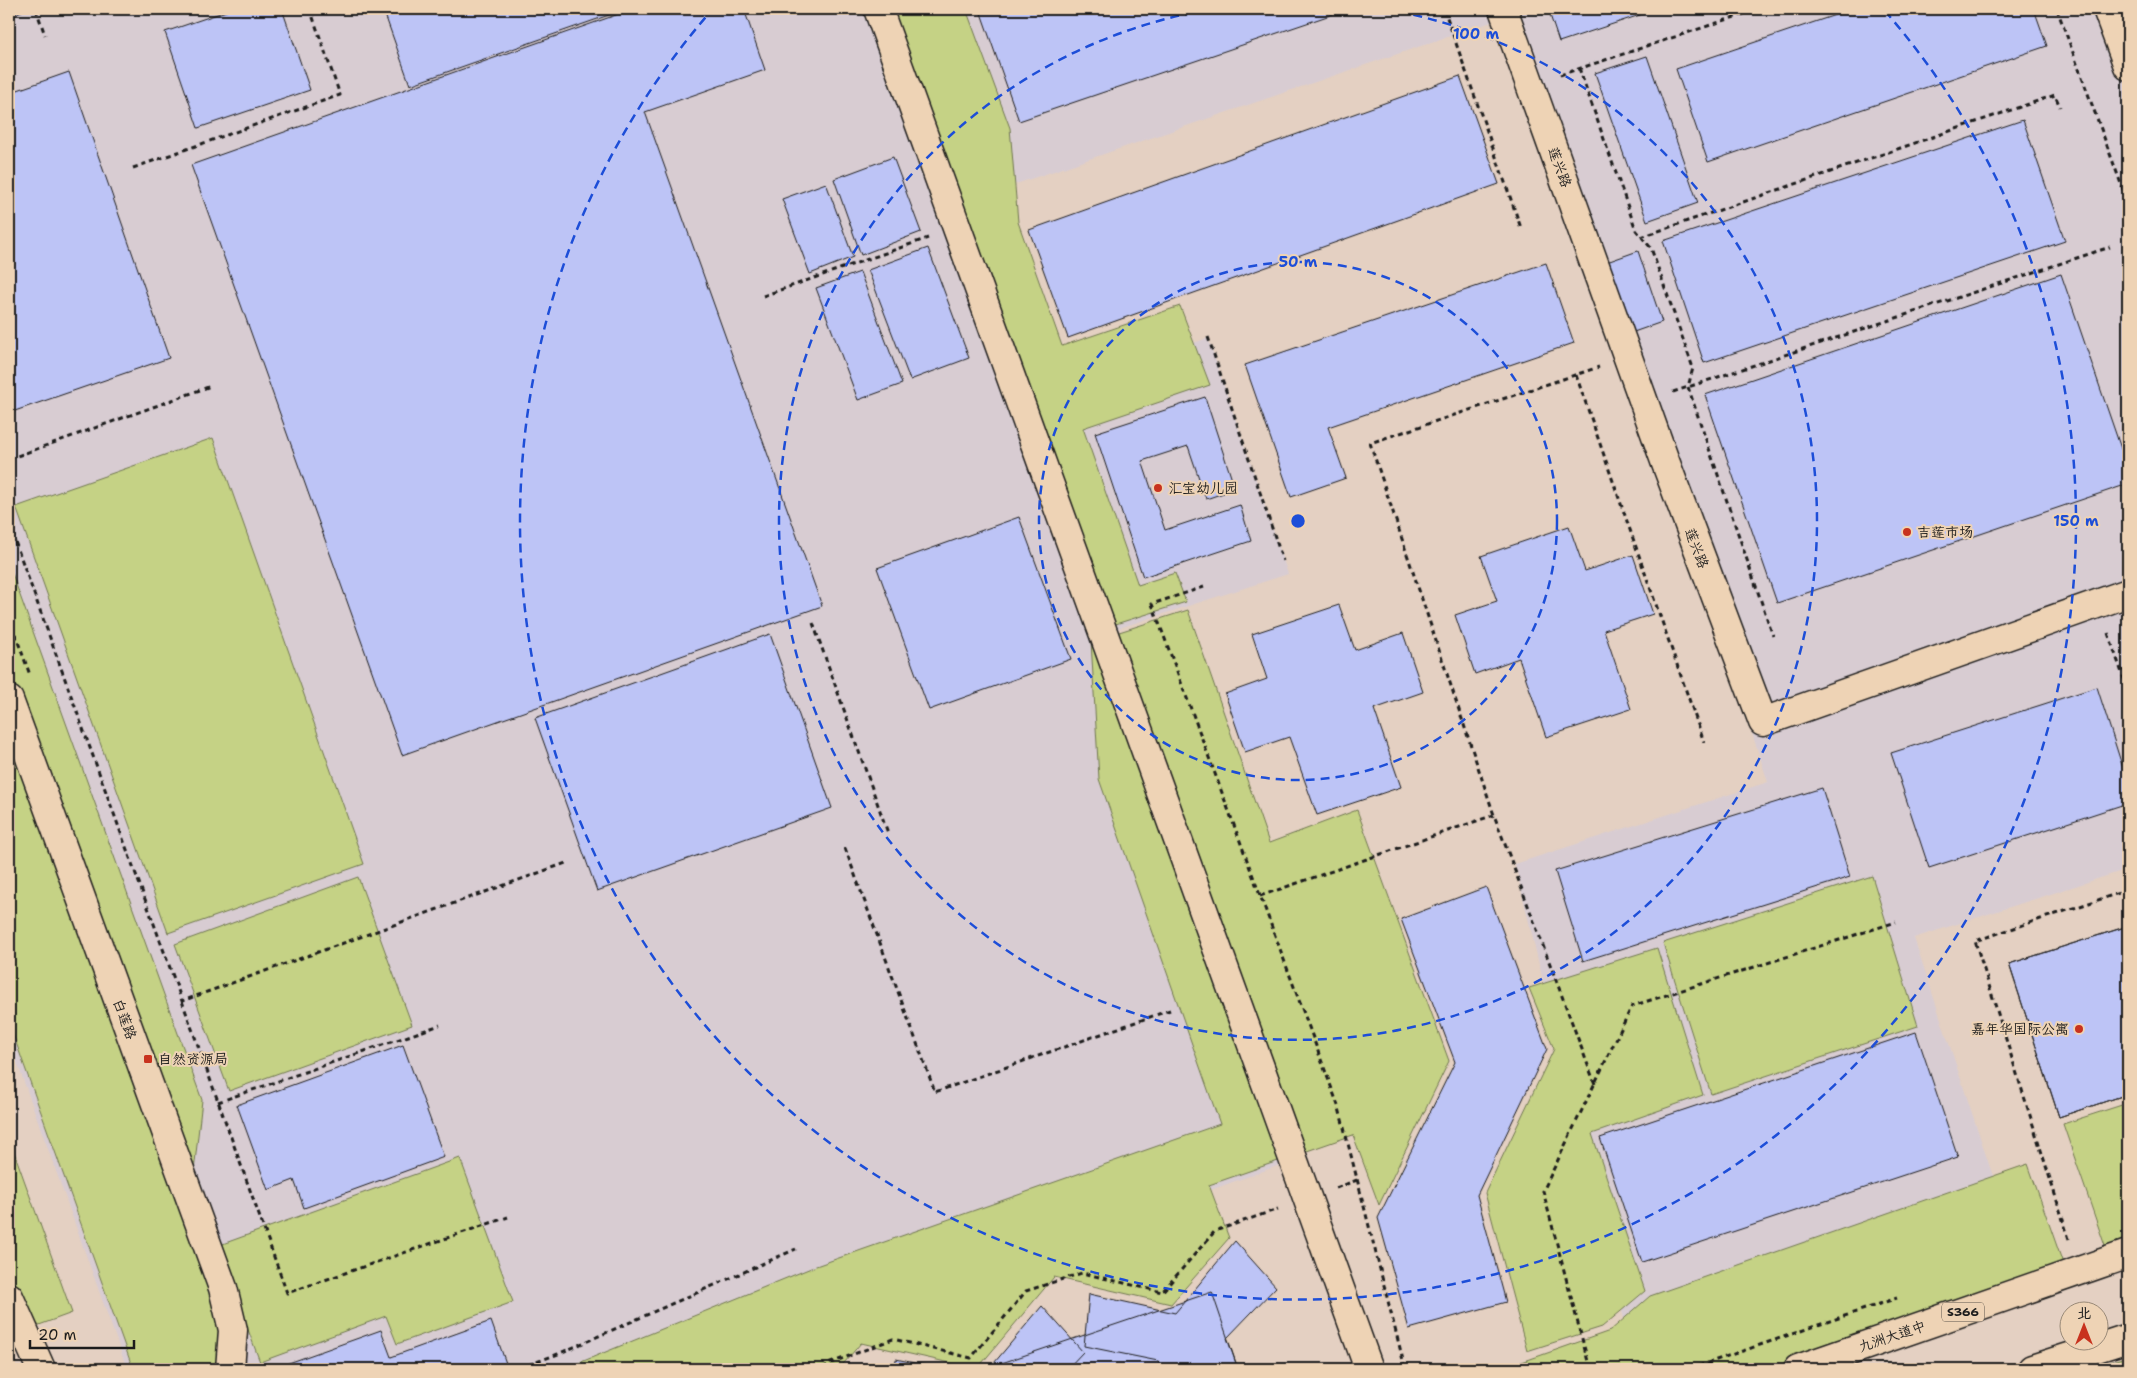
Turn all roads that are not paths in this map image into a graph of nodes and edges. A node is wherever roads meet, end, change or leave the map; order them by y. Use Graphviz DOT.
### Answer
graph roads {
  1 [pos="878,9"];
  2 [pos="1503,9"];
  3 [pos="2107,9"];
  4 [pos="2128,66"];
  5 [pos="2128,593"];
  6 [pos="9,700"];
  7 [pos="2128,1254"];
  8 [pos="9,1297"];
  9 [pos="2128,1338"];
  10 [pos="41,1369"];
  11 [pos="230,1369"];
  12 [pos="1369,1369"];
  13 [pos="1798,1369"];
  14 [pos="2032,1369"];
  1 -- 12 [label="street"];
  2 -- 5 [label="street, 莲兴路"];
  3 -- 4 [label="street"];
  6 -- 11 [label="street, 白莲路"];
  7 -- 13 [label="street, 九洲大道中 / S366"];
  8 -- 10 [label="street"];
  9 -- 14 [label="street"];
}
